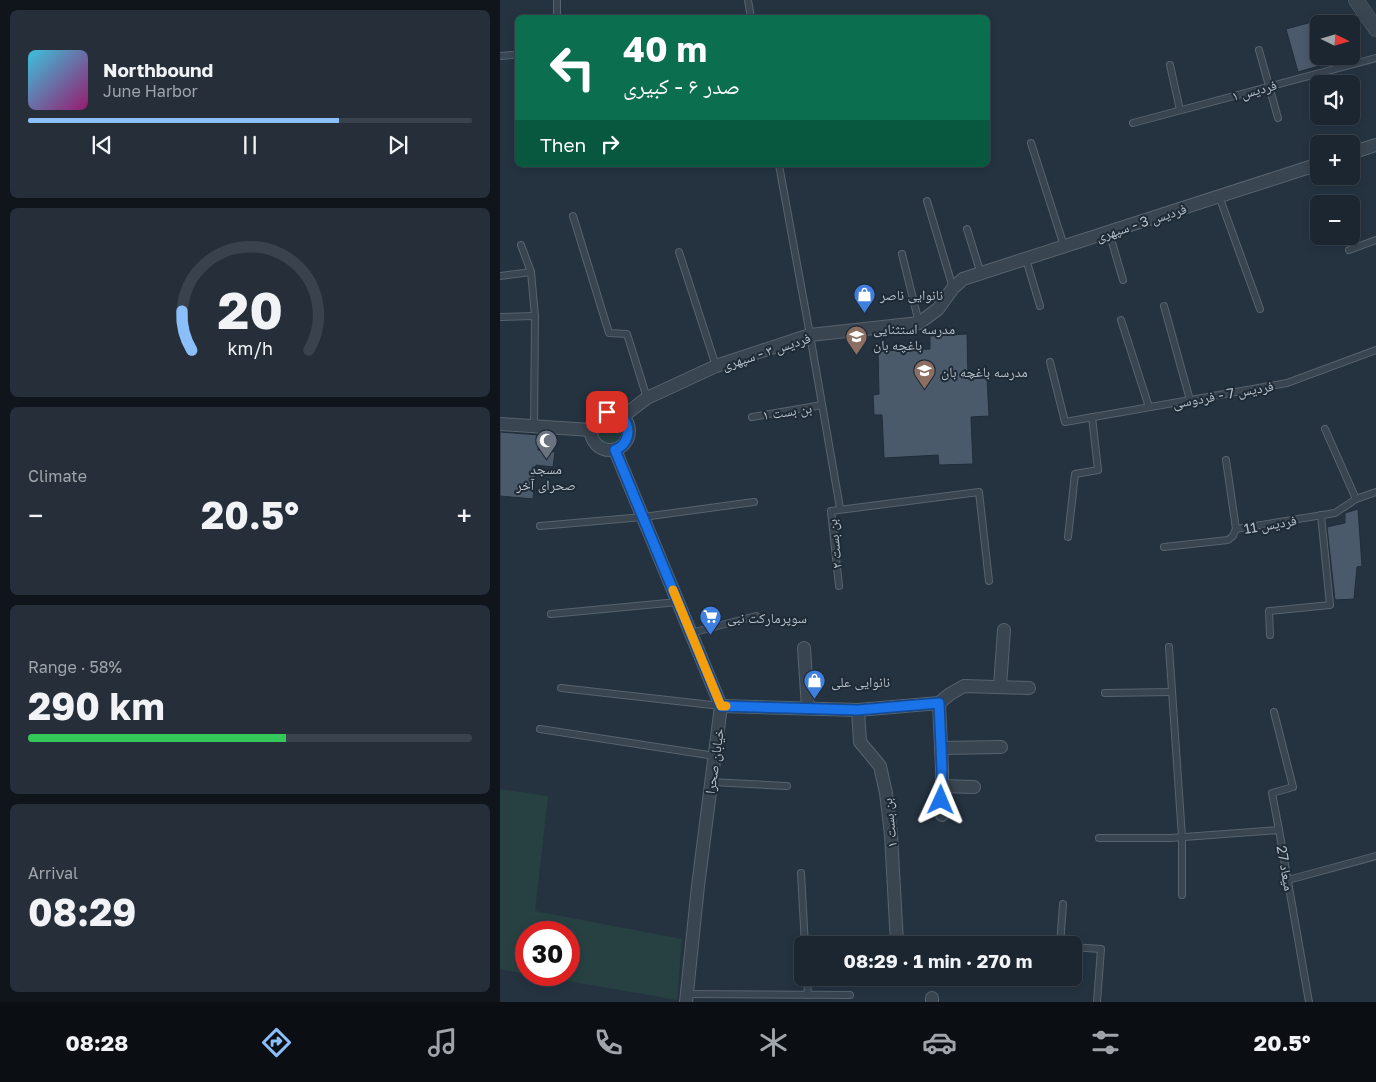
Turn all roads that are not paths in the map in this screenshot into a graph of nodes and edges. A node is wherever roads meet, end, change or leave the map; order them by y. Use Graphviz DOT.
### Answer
graph roads {
  1 [pos="557,0"];
  2 [pos="748,0"];
  3 [pos="1356,0"];
  4 [pos="1368,0"];
  5 [pos="557,15"];
  6 [pos="750,15"];
  7 [pos="1376,29"];
  8 [pos="1258,50"];
  9 [pos="512,55"];
  10 [pos="500,56"];
  11 [pos="1376,58"];
  12 [pos="1170,65"];
  13 [pos="1269,86"];
  14 [pos="1180,110"];
  15 [pos="1278,118"];
  16 [pos="1133,122"];
  17 [pos="1031,143"];
  18 [pos="1376,145"];
  19 [pos="1360,150"];
  20 [pos="779,167"];
  21 [pos="1310,167"];
  22 [pos="1219,196"];
  23 [pos="927,200"];
  24 [pos="573,216"];
  25 [pos="967,229"];
  26 [pos="1109,232"];
  27 [pos="1376,240"];
  28 [pos="521,245"];
  29 [pos="1064,246"];
  30 [pos="1349,250"];
  31 [pos="679,252"];
  32 [pos="902,254"];
  33 [pos="1026,259"];
  34 [pos="531,272"];
  35 [pos="981,274"];
  36 [pos="500,276"];
  37 [pos="1123,280"];
  38 [pos="953,288"];
  39 [pos="1040,306"];
  40 [pos="1164,306"];
  41 [pos="1260,309"];
  42 [pos="535,316"];
  43 [pos="500,317"];
  44 [pos="1121,320"];
  45 [pos="919,323"];
  46 [pos="810,335"];
  47 [pos="1376,350"];
  48 [pos="1050,362"];
  49 [pos="716,366"];
  50 [pos="647,398"];
  51 [pos="1190,400"];
  52 [pos="822,405"];
  53 [pos="1149,407"];
  54 [pos="622,416"];
  55 [pos="752,417"];
  56 [pos="1092,417"];
  57 [pos="500,424"];
  58 [pos="534,427"];
  59 [pos="1325,429"];
  60 [pos="591,430"];
  61 [pos="615,450"];
  62 [pos="1226,460"];
  63 [pos="1376,492"];
  64 [pos="1356,499"];
  65 [pos="754,502"];
  66 [pos="840,508"];
  67 [pos="1321,515"];
  68 [pos="643,517"];
  69 [pos="540,526"];
  70 [pos="1236,529"];
  71 [pos="1068,537"];
  72 [pos="1164,548"];
  73 [pos="990,581"];
  74 [pos="839,586"];
  75 [pos="678,602"];
  76 [pos="551,614"];
  77 [pos="756,616"];
  78 [pos="1004,630"];
  79 [pos="691,633"];
  80 [pos="1270,635"];
  81 [pos="1169,647"];
  82 [pos="804,648"];
  83 [pos="1000,687"];
  84 [pos="561,688"];
  85 [pos="1029,688"];
  86 [pos="1172,692"];
  87 [pos="1105,693"];
  88 [pos="939,703"];
  89 [pos="721,706"];
  90 [pos="808,708"];
  91 [pos="858,710"];
  92 [pos="1274,712"];
  93 [pos="540,729"];
  94 [pos="1000,747"];
  95 [pos="941,748"];
  96 [pos="714,756"];
  97 [pos="711,782"];
  98 [pos="788,786"];
  99 [pos="941,786"];
  100 [pos="974,787"];
  101 [pos="942,815"];
  102 [pos="1279,830"];
  103 [pos="1182,837"];
  104 [pos="1099,838"];
  105 [pos="1376,856"];
  106 [pos="801,873"];
  107 [pos="1288,880"];
  108 [pos="1182,895"];
  109 [pos="1064,904"];
  110 [pos="804,936"];
  111 [pos="897,936"];
  112 [pos="1061,936"];
  113 [pos="1082,947"];
  114 [pos="807,986"];
  115 [pos="808,995"];
  116 [pos="850,995"];
  117 [pos="686,998"];
  118 [pos="1098,1002"];
  119 [pos="1309,1002"];
  1 -- 5 [label="lane"];
  2 -- 6 [label="lane"];
  3 -- 7 [label="street"];
  4 -- 7 [label="street"];
  8 -- 13 [label="lane"];
  9 -- 10 [label="lane"];
  11 -- 13 [label="lane, فردیس ۱"];
  12 -- 14 [label="lane"];
  13 -- 14 [label="lane, فردیس ۱"];
  13 -- 15 [label="lane"];
  14 -- 16 [label="lane, فردیس ۱"];
  17 -- 29 [label="lane"];
  18 -- 19 [label="street"];
  20 -- 46 [label="lane"];
  21 -- 22 [label="street, فردیس 3 - سپهری"];
  22 -- 26 [label="street, فردیس 3 - سپهری"];
  22 -- 41 [label="lane"];
  23 -- 38 [label="lane"];
  24 -- 50 [label="lane"];
  25 -- 35 [label="lane"];
  26 -- 29 [label="street, فردیس 3 - سپهری"];
  26 -- 37 [label="lane"];
  27 -- 30 [label="lane"];
  28 -- 34 [label="lane"];
  29 -- 33 [label="street, فردیس 3 - سپهری"];
  31 -- 49 [label="lane"];
  32 -- 45 [label="lane"];
  33 -- 35 [label="street, فردیس 3 - سپهری"];
  33 -- 39 [label="lane"];
  34 -- 36 [label="lane"];
  34 -- 42 [label="lane"];
  35 -- 38 [label="street, فردیس 3 - سپهری"];
  38 -- 45 [label="street"];
  40 -- 51 [label="lane"];
  42 -- 43 [label="lane"];
  42 -- 58 [label="lane"];
  44 -- 53 [label="lane"];
  45 -- 46 [label="street, فردیس ۳ - سپهری"];
  46 -- 49 [label="street, فردیس ۳ - سپهری"];
  46 -- 52 [label="lane"];
  47 -- 51 [label="lane, فردیس 7 - فردوسی"];
  48 -- 56 [label="lane, فردیس 7 - فردوسی"];
  49 -- 50 [label="street, فردیس ۳ - سپهری"];
  50 -- 54 [label="street, فردیس ۳ - سپهری"];
  51 -- 53 [label="lane, فردیس 7 - فردوسی"];
  52 -- 55 [label="lane, بن بست ۱"];
  52 -- 66 [label="lane"];
  53 -- 56 [label="lane, فردیس 7 - فردوسی"];
  54 -- 60 [label="street"];
  54 -- 61 [label="street"];
  56 -- 71 [label="lane"];
  57 -- 58 [label="street"];
  58 -- 60 [label="street"];
  59 -- 64 [label="lane"];
  60 -- 61 [label="street"];
  61 -- 68 [label="street"];
  62 -- 70 [label="lane"];
  63 -- 64 [label="lane, فردیس 11"];
  64 -- 67 [label="lane, فردیس 11"];
  65 -- 68 [label="lane"];
  66 -- 73 [label="lane"];
  66 -- 74 [label="lane, بن بست ۲"];
  67 -- 70 [label="lane, فردیس 11"];
  67 -- 80 [label="lane"];
  68 -- 69 [label="lane"];
  68 -- 75 [label="street"];
  70 -- 72 [label="lane, فردیس 11"];
  75 -- 76 [label="lane"];
  75 -- 79 [label="street"];
  77 -- 79 [label="lane"];
  78 -- 83 [label="street"];
  79 -- 89 [label="street"];
  81 -- 86 [label="lane"];
  82 -- 90 [label="street"];
  83 -- 85 [label="street"];
  83 -- 88 [label="street"];
  84 -- 89 [label="lane"];
  86 -- 87 [label="lane"];
  86 -- 103 [label="lane"];
  88 -- 91 [label="street"];
  88 -- 95 [label="street"];
  89 -- 90 [label="street"];
  89 -- 96 [label="street, خیابان صحرا"];
  90 -- 91 [label="street"];
  91 -- 111 [label="street, بن بست ۱"];
  92 -- 102 [label="lane"];
  93 -- 96 [label="lane"];
  94 -- 95 [label="street"];
  95 -- 99 [label="street"];
  96 -- 97 [label="street, خیابان صحرا"];
  97 -- 98 [label="lane"];
  97 -- 117 [label="street, خیابان صحرا"];
  99 -- 100 [label="street"];
  99 -- 101 [label="street"];
  102 -- 103 [label="lane, میعاد 27"];
  102 -- 107 [label="lane, میعاد 27"];
  103 -- 104 [label="lane, میعاد 27"];
  103 -- 108 [label="lane"];
  105 -- 107 [label="lane"];
  106 -- 110 [label="lane"];
  107 -- 119 [label="lane, میعاد 27"];
  109 -- 112 [label="lane"];
  113 -- 118 [label="lane"];
  114 -- 115 [label="lane"];
  115 -- 116 [label="lane"];
  115 -- 117 [label="lane"];
}
